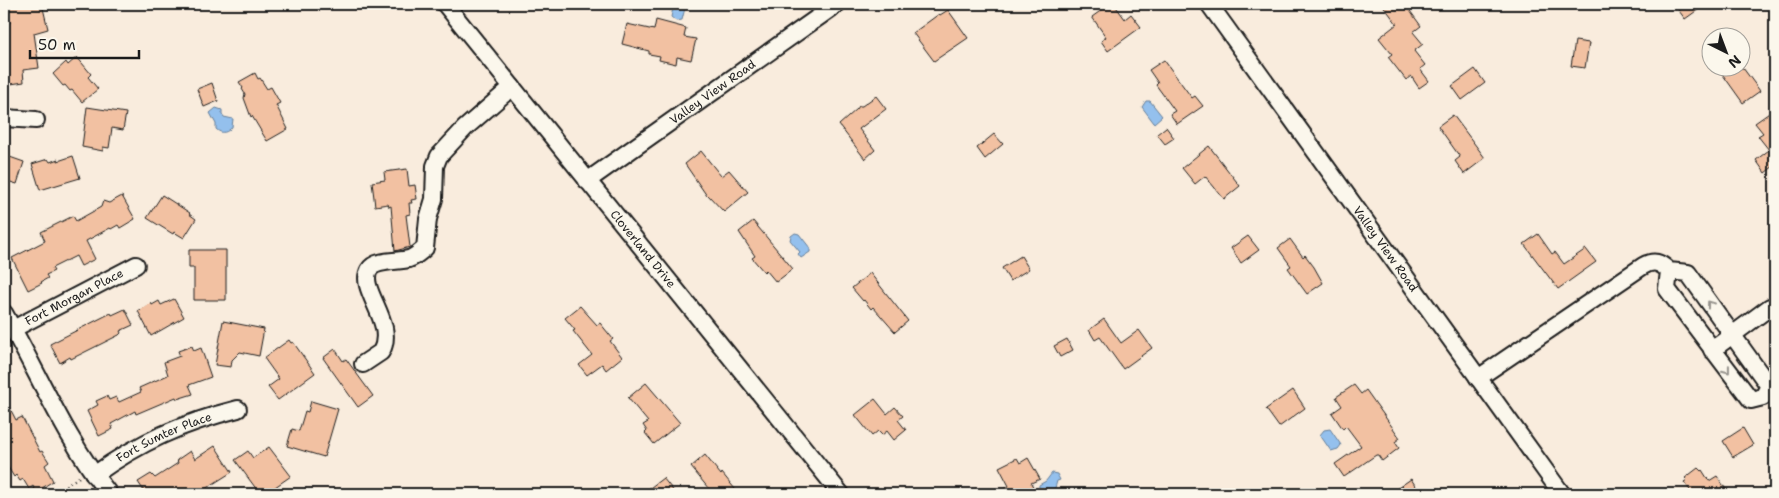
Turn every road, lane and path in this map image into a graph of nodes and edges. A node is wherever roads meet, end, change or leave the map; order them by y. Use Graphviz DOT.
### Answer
graph roads {
  1 [pos="445,4"];
  2 [pos="837,4"];
  3 [pos="1209,4"];
  4 [pos="512,87"];
  5 [pos="4,118"];
  6 [pos="36,120"];
  7 [pos="587,181"];
  8 [pos="136,265"];
  9 [pos="1669,271"];
  10 [pos="1770,307"];
  11 [pos="4,314"];
  12 [pos="13,329"];
  13 [pos="1733,334"];
  14 [pos="1712,350"];
  15 [pos="363,364"];
  16 [pos="1478,378"];
  17 [pos="238,409"];
  18 [pos="92,473"];
  19 [pos="53,494"];
  20 [pos="109,494"];
  21 [pos="841,494"];
  22 [pos="1562,494"];
  1 -- 4 [label="street, Cloverland Drive"];
  2 -- 7 [label="street, Valley View Road"];
  3 -- 16 [label="street, Valley View Road"];
  4 -- 7 [label="street, Cloverland Drive"];
  4 -- 15 [label="street"];
  5 -- 6 [label="street"];
  7 -- 21 [label="street, Cloverland Drive"];
  8 -- 12 [label="street, Fort Morgan Place"];
  13 -- 9 [label="street, one-way"];
  9 -- 14 [label="street"];
  9 -- 16 [label="street"];
  10 -- 13 [label="street"];
  11 -- 12 [label="street"];
  12 -- 18 [label="street"];
  13 -- 14 [label="street"];
  14 -- 13 [label="street, one-way"];
  16 -- 22 [label="street, Valley View Road"];
  17 -- 18 [label="street, Fort Sumter Place"];
  18 -- 19 [label="path"];
  18 -- 20 [label="street"];
}
